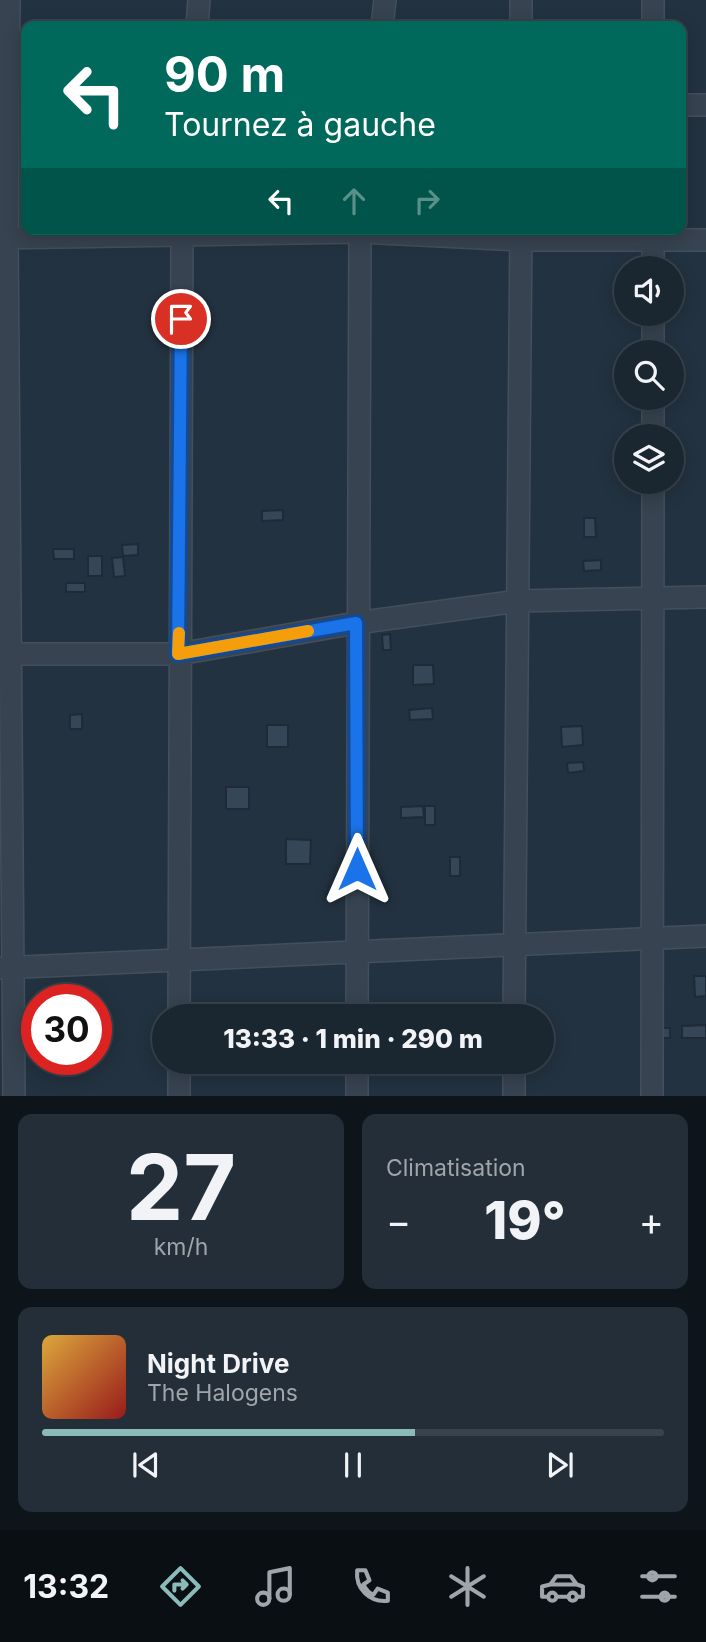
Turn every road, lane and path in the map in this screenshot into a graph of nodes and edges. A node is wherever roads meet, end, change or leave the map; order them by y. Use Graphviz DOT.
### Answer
graph roads {
  1 [pos="9,0"];
  2 [pos="199,0"];
  3 [pos="385,0"];
  4 [pos="522,0"];
  5 [pos="653,0"];
  6 [pos="197,21"];
  7 [pos="383,21"];
  8 [pos="521,21"];
  9 [pos="653,21"];
  10 [pos="686,105"];
  11 [pos="706,105"];
  12 [pos="17,115"];
  13 [pos="92,235"];
  14 [pos="181,235"];
  15 [pos="360,235"];
  16 [pos="521,235"];
  17 [pos="653,235"];
  18 [pos="3,238"];
  19 [pos="706,240"];
  20 [pos="653,256"];
  21 [pos="653,494"];
  22 [pos="706,597"];
  23 [pos="653,598"];
  24 [pos="518,601"];
  25 [pos="356,623"];
  26 [pos="5,654"];
  27 [pos="178,654"];
  28 [pos="706,936"];
  29 [pos="652,938"];
  30 [pos="515,944"];
  31 [pos="357,951"];
  32 [pos="179,960"];
  33 [pos="6,967"];
  34 [pos="179,1004"];
  35 [pos="357,1004"];
  36 [pos="514,1004"];
  37 [pos="179,1074"];
  38 [pos="357,1074"];
  39 [pos="514,1074"];
  40 [pos="14,1096"];
  41 [pos="179,1096"];
  42 [pos="357,1096"];
  43 [pos="514,1096"];
  44 [pos="652,1096"];
  1 -- 12 [label="street"];
  2 -- 6 [label="street"];
  3 -- 7 [label="street"];
  4 -- 8 [label="street"];
  5 -- 9 [label="street"];
  10 -- 11 [label="street"];
  12 -- 18 [label="street"];
  13 -- 18 [label="street"];
  14 -- 27 [label="street"];
  15 -- 25 [label="street"];
  16 -- 24 [label="street"];
  17 -- 19 [label="street"];
  17 -- 20 [label="street"];
  18 -- 26 [label="street"];
  21 -- 23 [label="street"];
  22 -- 23 [label="street"];
  23 -- 24 [label="street"];
  23 -- 29 [label="street"];
  24 -- 25 [label="street"];
  24 -- 30 [label="street"];
  25 -- 27 [label="street"];
  25 -- 31 [label="street"];
  26 -- 27 [label="street"];
  26 -- 33 [label="street"];
  27 -- 32 [label="street"];
  28 -- 29 [label="street"];
  29 -- 30 [label="street"];
  29 -- 44 [label="street"];
  30 -- 31 [label="street"];
  30 -- 36 [label="street"];
  31 -- 32 [label="street"];
  31 -- 35 [label="street"];
  32 -- 33 [label="street"];
  32 -- 34 [label="street"];
  33 -- 40 [label="street"];
  37 -- 41 [label="street"];
  38 -- 42 [label="street"];
  39 -- 43 [label="street"];
}
